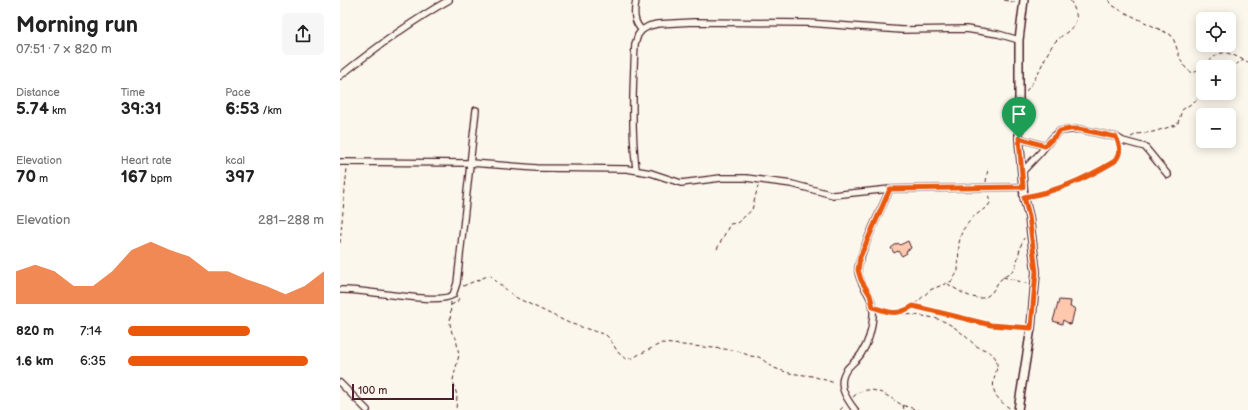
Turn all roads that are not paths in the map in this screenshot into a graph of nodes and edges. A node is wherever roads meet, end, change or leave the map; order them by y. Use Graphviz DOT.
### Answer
graph roads {
  1 [pos="449,0"];
  2 [pos="636,0"];
  3 [pos="1024,2"];
  4 [pos="642,30"];
  5 [pos="1019,40"];
  6 [pos="340,76"];
  7 [pos="476,110"];
  8 [pos="1019,138"];
  9 [pos="1045,146"];
  10 [pos="340,162"];
  11 [pos="471,163"];
  12 [pos="636,169"];
  13 [pos="1022,172"];
  14 [pos="1168,175"];
  15 [pos="1023,187"];
  16 [pos="890,189"];
  17 [pos="340,290"];
  18 [pos="340,382"];
  19 [pos="367,410"];
  20 [pos="855,410"];
  21 [pos="1018,410"];
  1 -- 6 [label="street"];
  2 -- 4 [label="street"];
  3 -- 5 [label="street"];
  4 -- 5 [label="street"];
  4 -- 12 [label="street"];
  5 -- 8 [label="street"];
  7 -- 11 [label="street"];
  8 -- 9 [label="street"];
  8 -- 13 [label="street"];
  9 -- 13 [label="street"];
  9 -- 14 [label="street"];
  10 -- 11 [label="street"];
  11 -- 12 [label="street"];
  11 -- 17 [label="street"];
  12 -- 16 [label="street"];
  13 -- 15 [label="street"];
  15 -- 16 [label="street"];
  15 -- 21 [label="street"];
  16 -- 20 [label="street"];
  18 -- 19 [label="street"];
}
